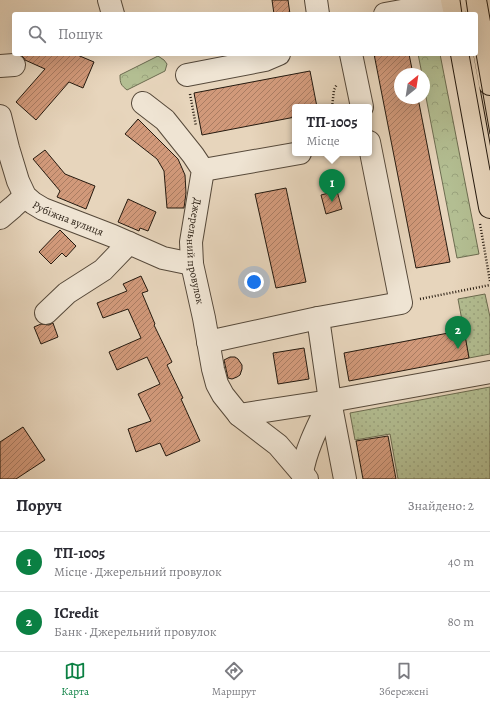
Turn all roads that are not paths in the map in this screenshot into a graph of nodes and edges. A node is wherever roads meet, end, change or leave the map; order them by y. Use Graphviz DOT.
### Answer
graph roads {
  1 [pos="109,0"];
  2 [pos="316,0"];
  3 [pos="475,0"];
  4 [pos="456,4"];
  5 [pos="112,12"];
  6 [pos="318,12"];
  7 [pos="399,12"];
  8 [pos="477,12"];
  9 [pos="478,17"];
  10 [pos="274,56"];
  11 [pos="351,56"];
  12 [pos="462,56"];
  13 [pos="187,75"];
  14 [pos="490,84"];
  15 [pos="144,103"];
  16 [pos="361,104"];
  17 [pos="0,116"];
  18 [pos="292,154"];
  19 [pos="372,156"];
  20 [pos="203,170"];
  21 [pos="25,196"];
  22 [pos="490,207"];
  23 [pos="0,218"];
  24 [pos="129,243"];
  25 [pos="192,264"];
  26 [pos="46,313"];
  27 [pos="318,318"];
  28 [pos="208,342"];
  29 [pos="490,372"];
  30 [pos="330,401"];
  31 [pos="239,415"];
  32 [pos="304,476"];
  33 [pos="345,479"];
  1 -- 5 [label="street"];
  2 -- 6 [label="street"];
  3 -- 8 [label="main road"];
  4 -- 7 [label="street"];
  9 -- 14 [label="main road"];
  10 -- 13 [label="street"];
  11 -- 16 [label="street"];
  12 -- 22 [label="main road"];
  15 -- 20 [label="street"];
  17 -- 21 [label="street, Рубіжна вулиця"];
  18 -- 20 [label="street"];
  19 -- 27 [label="street"];
  20 -- 25 [label="street, Джерельний провулок"];
  21 -- 23 [label="street"];
  21 -- 24 [label="street, Рубіжна вулиця"];
  24 -- 25 [label="street, Рубіжна вулиця"];
  24 -- 26 [label="street"];
  25 -- 28 [label="street, Джерельний провулок"];
  27 -- 28 [label="street"];
  27 -- 30 [label="street"];
  28 -- 31 [label="street, Джерельний провулок"];
  29 -- 30 [label="street"];
  30 -- 31 [label="street"];
  30 -- 32 [label="street"];
  30 -- 33 [label="street"];
  31 -- 32 [label="street, Джерельний провулок"];
}
